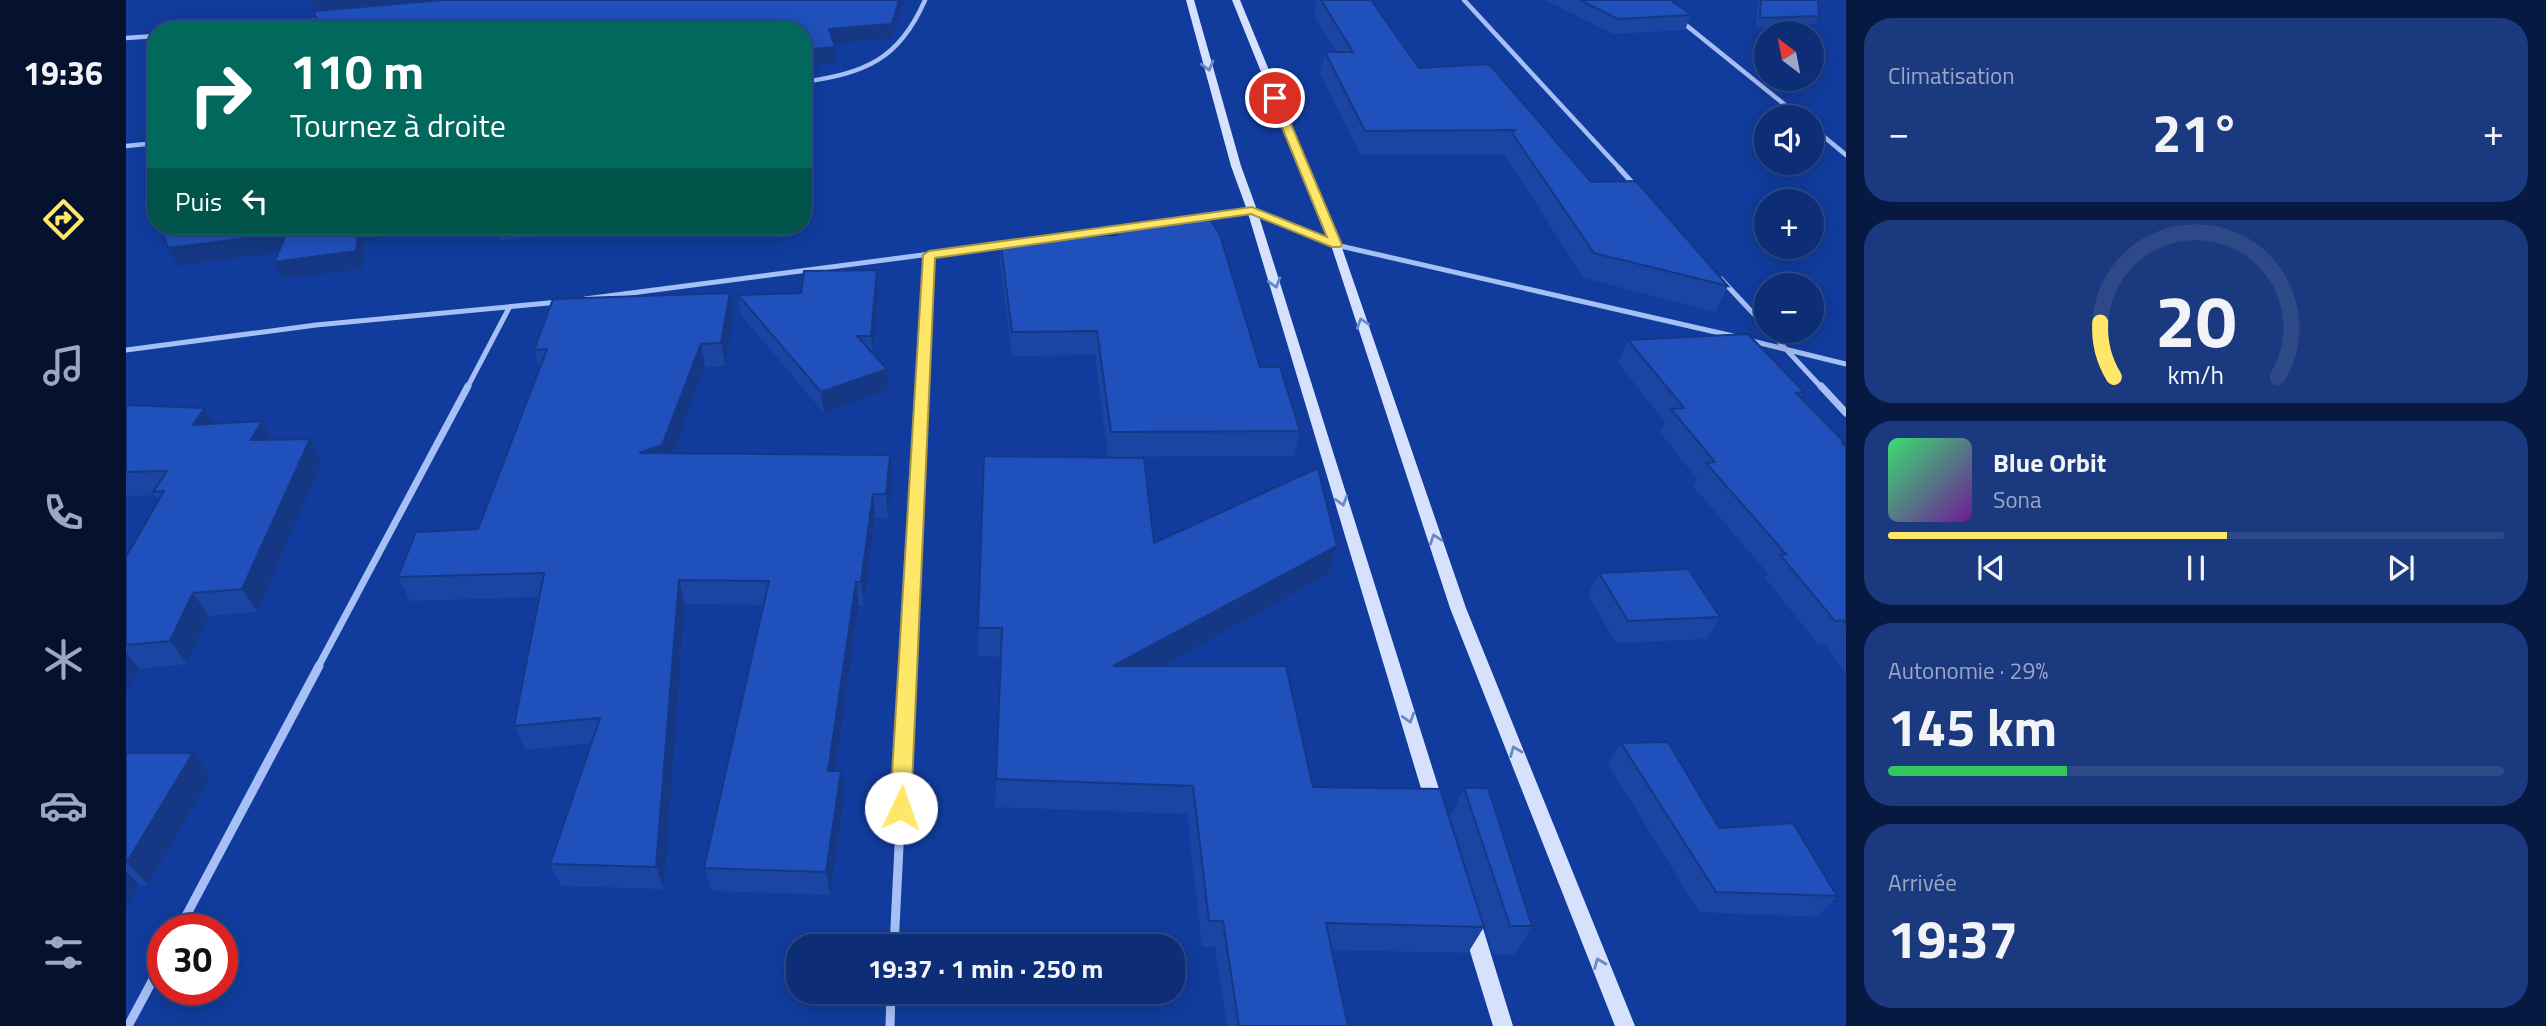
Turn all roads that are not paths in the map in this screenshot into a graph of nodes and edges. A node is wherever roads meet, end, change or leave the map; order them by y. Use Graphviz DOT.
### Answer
graph roads {
  1 [pos="925,0"];
  2 [pos="1191,0"];
  3 [pos="1236,0"];
  4 [pos="1464,0"];
  5 [pos="1676,17"];
  6 [pos="331,20"];
  7 [pos="320,21"];
  8 [pos="147,37"];
  9 [pos="126,38"];
  10 [pos="812,81"];
  11 [pos="1785,105"];
  12 [pos="1824,137"];
  13 [pos="147,144"];
  14 [pos="126,146"];
  15 [pos="1846,155"];
  16 [pos="1643,194"];
  17 [pos="1252,210"];
  18 [pos="1185,220"];
  19 [pos="1131,227"];
  20 [pos="1050,238"];
  21 [pos="1010,244"];
  22 [pos="1336,245"];
  23 [pos="929,255"];
  24 [pos="1719,276"];
  25 [pos="577,300"];
  26 [pos="563,301"];
  27 [pos="509,308"];
  28 [pos="1754,315"];
  29 [pos="1780,343"];
  30 [pos="1785,349"];
  31 [pos="126,350"];
  32 [pos="1846,364"];
  33 [pos="1846,413"];
  34 [pos="1442,825"];
  35 [pos="1466,906"];
  36 [pos="187,914"];
  37 [pos="895,934"];
  38 [pos="147,991"];
  39 [pos="891,1004"];
  40 [pos="128,1026"];
  41 [pos="890,1026"];
  42 [pos="1503,1026"];
  43 [pos="1625,1026"];
  1 -- 10 [label="street"];
  2 -- 17 [label="street, one-way"];
  3 -- 22 [label="street"];
  4 -- 16 [label="street"];
  5 -- 11 [label="street"];
  6 -- 7 [label="street"];
  8 -- 9 [label="street"];
  12 -- 15 [label="street"];
  13 -- 14 [label="street"];
  17 -- 18 [label="street"];
  17 -- 22 [label="street"];
  17 -- 34 [label="street, one-way"];
  19 -- 20 [label="street"];
  21 -- 23 [label="street"];
  22 -- 30 [label="street"];
  43 -- 22 [label="street, one-way"];
  23 -- 25 [label="street"];
  23 -- 37 [label="street"];
  24 -- 28 [label="street"];
  26 -- 27 [label="street"];
  27 -- 31 [label="street"];
  27 -- 36 [label="street"];
  29 -- 30 [label="street"];
  30 -- 32 [label="street"];
  30 -- 33 [label="street"];
  35 -- 42 [label="street"];
  38 -- 40 [label="street"];
  39 -- 41 [label="street"];
}
